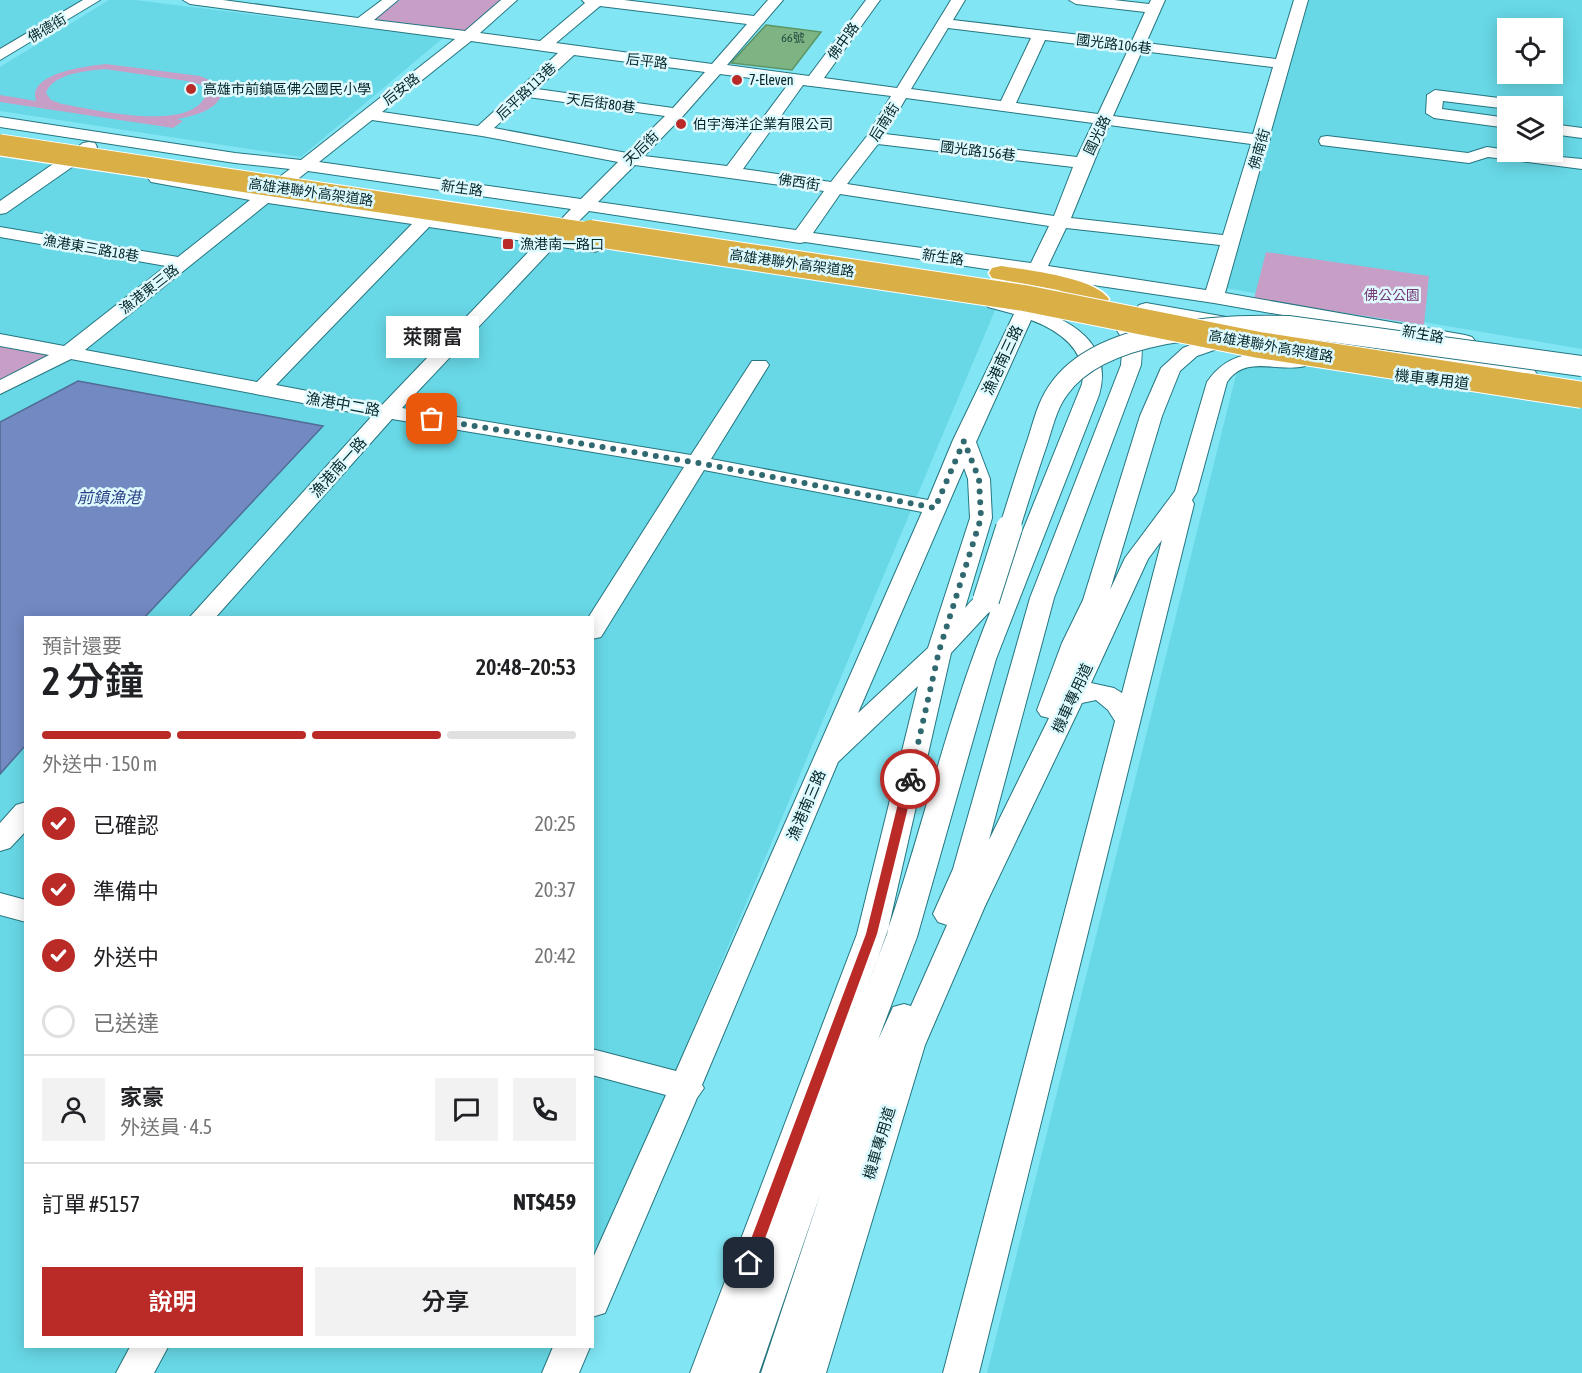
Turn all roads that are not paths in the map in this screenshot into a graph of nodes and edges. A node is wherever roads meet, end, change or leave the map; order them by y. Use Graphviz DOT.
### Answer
graph roads {
  1 [pos="93,0"];
  2 [pos="190,0"];
  3 [pos="280,0"];
  4 [pos="391,0"];
  5 [pos="510,0"];
  6 [pos="776,0"];
  7 [pos="873,0"];
  8 [pos="958,0"];
  9 [pos="1076,0"];
  10 [pos="1301,0"];
  11 [pos="593,1"];
  12 [pos="1156,5"];
  13 [pos="266,10"];
  14 [pos="758,21"];
  15 [pos="360,23"];
  16 [pos="944,24"];
  17 [pos="1040,35"];
  18 [pos="467,37"];
  19 [pos="1137,46"];
  20 [pos="542,47"];
  21 [pos="569,51"];
  22 [pos="0,55"];
  23 [pos="1283,64"];
  24 [pos="715,69"];
  25 [pos="806,81"];
  26 [pos="525,92"];
  27 [pos="902,94"];
  28 [pos="1497,103"];
  29 [pos="1006,107"];
  30 [pos="677,113"];
  31 [pos="368,115"];
  32 [pos="1104,120"];
  33 [pos="1497,122"];
  34 [pos="1563,130"];
  35 [pos="482,131"];
  36 [pos="1,133"];
  37 [pos="1582,133"];
  38 [pos="874,138"];
  39 [pos="1262,140"];
  40 [pos="1327,141"];
  41 [pos="89,147"];
  42 [pos="0,152"];
  43 [pos="630,159"];
  44 [pos="117,160"];
  45 [pos="67,162"];
  46 [pos="1083,163"];
  47 [pos="1582,164"];
  48 [pos="296,171"];
  49 [pos="732,172"];
  50 [pos="835,188"];
  51 [pos="263,197"];
  52 [pos="446,200"];
  53 [pos="0,209"];
  54 [pos="424,221"];
  55 [pos="1060,222"];
  56 [pos="567,223"];
  57 [pos="0,232"];
  58 [pos="800,238"];
  59 [pos="1232,241"];
  60 [pos="181,263"];
  61 [pos="1033,296"];
  62 [pos="1214,297"];
  63 [pos="1097,299"];
  64 [pos="1146,309"];
  65 [pos="0,340"];
  66 [pos="68,353"];
  67 [pos="759,365"];
  68 [pos="1582,365"];
  69 [pos="1506,370"];
  70 [pos="1582,382"];
  71 [pos="0,388"];
  72 [pos="1582,388"];
  73 [pos="261,389"];
  74 [pos="1582,396"];
  75 [pos="387,412"];
  76 [pos="964,441"];
  77 [pos="699,463"];
  78 [pos="1186,492"];
  79 [pos="935,508"];
  80 [pos="986,600"];
  81 [pos="203,616"];
  82 [pos="594,628"];
  83 [pos="939,651"];
  84 [pos="983,659"];
  85 [pos="1072,697"];
  86 [pos="1128,720"];
  87 [pos="823,763"];
  88 [pos="24,814"];
  89 [pos="0,841"];
  90 [pos="967,869"];
  91 [pos="0,904"];
  92 [pos="24,910"];
  93 [pos="594,1063"];
  94 [pos="688,1088"];
  95 [pos="594,1297"];
  96 [pos="149,1348"];
  97 [pos="572,1348"];
  98 [pos="134,1373"];
  99 [pos="560,1373"];
  100 [pos="708,1373"];
  101 [pos="741,1373"];
  102 [pos="779,1373"];
  103 [pos="808,1373"];
  104 [pos="961,1373"];
  1 -- 22 [label="street, 佛德街"];
  2 -- 13 [label="street, 后平路"];
  3 -- 13 [label="street"];
  4 -- 15 [label="street"];
  5 -- 18 [label="street, 后安路"];
  6 -- 14 [label="street, 天后街"];
  7 -- 25 [label="street, 佛中路"];
  8 -- 16 [label="street, 后南街"];
  9 -- 12 [label="street"];
  10 -- 23 [label="street, 佛南街"];
  11 -- 14 [label="street"];
  11 -- 20 [label="street"];
  12 -- 19 [label="street, 國光路"];
  13 -- 15 [label="street, 后平路"];
  14 -- 24 [label="street, 天后街"];
  15 -- 18 [label="street, 后平路"];
  16 -- 17 [label="street, 國光路106巷"];
  16 -- 27 [label="street, 后南街"];
  17 -- 19 [label="street, 國光路106巷"];
  17 -- 29 [label="street"];
  18 -- 20 [label="street, 后平路"];
  18 -- 31 [label="street, 后安路"];
  19 -- 23 [label="street, 國光路106巷"];
  19 -- 32 [label="street, 國光路"];
  20 -- 21 [label="street, 后平路"];
  21 -- 24 [label="street, 后平路"];
  21 -- 26 [label="street, 后平路113巷"];
  23 -- 39 [label="street, 佛南街"];
  24 -- 25 [label="street, 后平路"];
  24 -- 30 [label="street, 天后街"];
  25 -- 27 [label="street, 后平路"];
  25 -- 49 [label="street, 佛中路"];
  26 -- 30 [label="street, 天后街80巷"];
  26 -- 35 [label="street, 后平路113巷"];
  27 -- 29 [label="street, 后平路"];
  27 -- 38 [label="street, 后南街"];
  28 -- 33 [label="street"];
  29 -- 32 [label="street, 后平路"];
  30 -- 43 [label="street, 天后街"];
  31 -- 35 [label="street, 佛西街"];
  31 -- 48 [label="street, 后安路"];
  32 -- 39 [label="street, 后平路"];
  32 -- 46 [label="street, 國光路"];
  34 -- 37 [label="street"];
  35 -- 43 [label="street, 佛西街"];
  36 -- 41 [label="street, 新生路"];
  36 -- 44 [label="highway, 高雄港聯外高架道路, bridge"];
  36 -- 48 [label="street, 新生路"];
  38 -- 46 [label="street, 國光路156巷"];
  38 -- 50 [label="street, 后南街"];
  39 -- 59 [label="street, 佛南街"];
  40 -- 47 [label="street"];
  41 -- 45 [label="street"];
  41 -- 48 [label="street, 新生路"];
  42 -- 45 [label="street, 新生路"];
  43 -- 49 [label="street, 佛西街"];
  43 -- 56 [label="street, 天后街"];
  44 -- 61 [label="highway, bridge"];
  44 -- 63 [label="highway"];
  44 -- 72 [label="highway, 高雄港聯外高架道路, bridge"];
  44 -- 74 [label="highway, 高雄港聯外高架道路, bridge"];
  45 -- 51 [label="street, 新生路"];
  45 -- 53 [label="street"];
  46 -- 55 [label="street, 國光路"];
  48 -- 51 [label="street, 漁港東三路"];
  48 -- 52 [label="street, 新生路"];
  48 -- 56 [label="street, 新生路"];
  49 -- 50 [label="street, 佛西街"];
  50 -- 55 [label="street, 佛西街"];
  50 -- 58 [label="street, 后南街"];
  51 -- 54 [label="street, 新生路"];
  51 -- 60 [label="street, 漁港東三路"];
  52 -- 54 [label="street"];
  52 -- 56 [label="street, 新生路"];
  54 -- 56 [label="street, 新生路"];
  54 -- 73 [label="street"];
  55 -- 59 [label="street, 佛西街"];
  55 -- 61 [label="street, 國光路"];
  56 -- 58 [label="street, 新生路"];
  56 -- 61 [label="street, 新生路"];
  56 -- 61 [label="street, 新生路"];
  56 -- 75 [label="street, 漁港南一路"];
  57 -- 60 [label="street, 漁港東三路18巷"];
  58 -- 61 [label="street, 新生路"];
  59 -- 62 [label="street, 佛南街"];
  60 -- 66 [label="street, 漁港東三路"];
  61 -- 62 [label="street, 新生路"];
  61 -- 63 [label="street"];
  61 -- 76 [label="street, 漁港南三路"];
  61 -- 84 [label="street"];
  62 -- 68 [label="street, 新生路"];
  63 -- 90 [label="street"];
  64 -- 69 [label="street, 新生路"];
  65 -- 66 [label="street, 漁港中二路"];
  66 -- 71 [label="street, 漁港東三路"];
  66 -- 73 [label="street, 漁港中二路"];
  67 -- 77 [label="street"];
  68 -- 80 [label="street, bridge"];
  69 -- 70 [label="street, 新生路"];
  69 -- 90 [label="street"];
  73 -- 75 [label="street, 漁港中二路"];
  74 -- 78 [label="street, 機車專用道"];
  75 -- 77 [label="street, 漁港中二路"];
  75 -- 81 [label="street, 漁港南一路"];
  76 -- 79 [label="street, 漁港南三路"];
  76 -- 83 [label="street"];
  77 -- 79 [label="street, 漁港中二路"];
  77 -- 82 [label="street"];
  78 -- 85 [label="street, 機車專用道"];
  78 -- 86 [label="street"];
  79 -- 87 [label="street, 漁港南三路"];
  80 -- 83 [label="street"];
  80 -- 84 [label="street"];
  83 -- 87 [label="street"];
  83 -- 100 [label="street"];
  84 -- 101 [label="street"];
  85 -- 86 [label="street"];
  85 -- 103 [label="street, 機車專用道"];
  86 -- 104 [label="street"];
  87 -- 94 [label="street, 漁港南三路"];
  88 -- 89 [label="street"];
  90 -- 102 [label="street"];
  91 -- 92 [label="street"];
  93 -- 94 [label="street"];
  94 -- 95 [label="street, 漁港南三路"];
  96 -- 98 [label="street"];
  97 -- 99 [label="street"];
}
